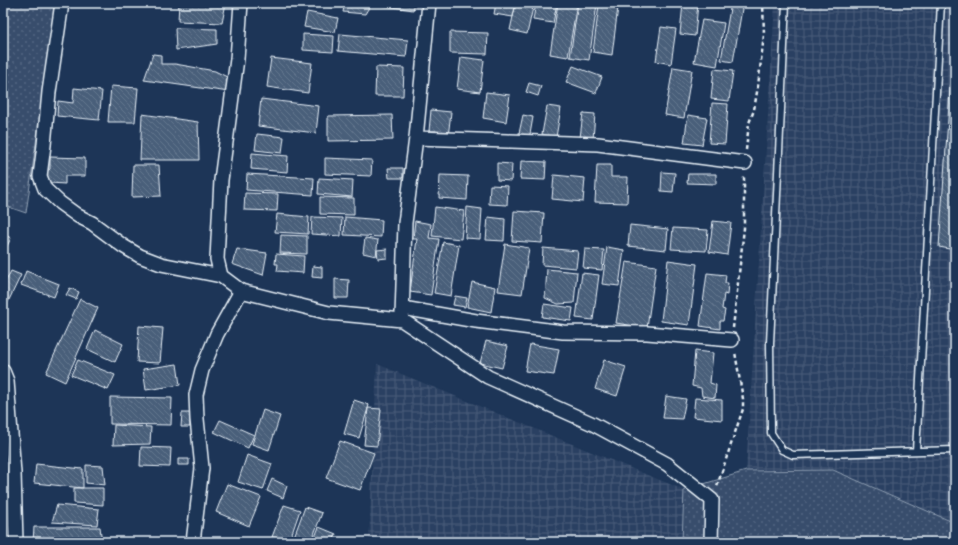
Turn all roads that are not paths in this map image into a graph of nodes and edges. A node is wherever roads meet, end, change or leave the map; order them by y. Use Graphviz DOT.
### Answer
graph roads {
  1 [pos="62,3"];
  2 [pos="241,3"];
  3 [pos="429,3"];
  4 [pos="786,3"];
  5 [pos="941,3"];
  6 [pos="416,138"];
  7 [pos="745,163"];
  8 [pos="221,276"];
  9 [pos="240,291"];
  10 [pos="402,314"];
  11 [pos="732,340"];
  12 [pos="3,371"];
  13 [pos="955,450"];
  14 [pos="916,451"];
  15 [pos="16,542"];
  16 [pos="193,542"];
  17 [pos="711,542"];
  1 -- 8 [label="street"];
  2 -- 8 [label="street"];
  3 -- 6 [label="street"];
  4 -- 14 [label="lane"];
  5 -- 14 [label="lane"];
  6 -- 7 [label="street"];
  6 -- 10 [label="street"];
  8 -- 9 [label="street"];
  9 -- 10 [label="street"];
  9 -- 16 [label="street"];
  10 -- 11 [label="street"];
  10 -- 17 [label="street"];
  12 -- 15 [label="street"];
  13 -- 14 [label="lane"];
}
